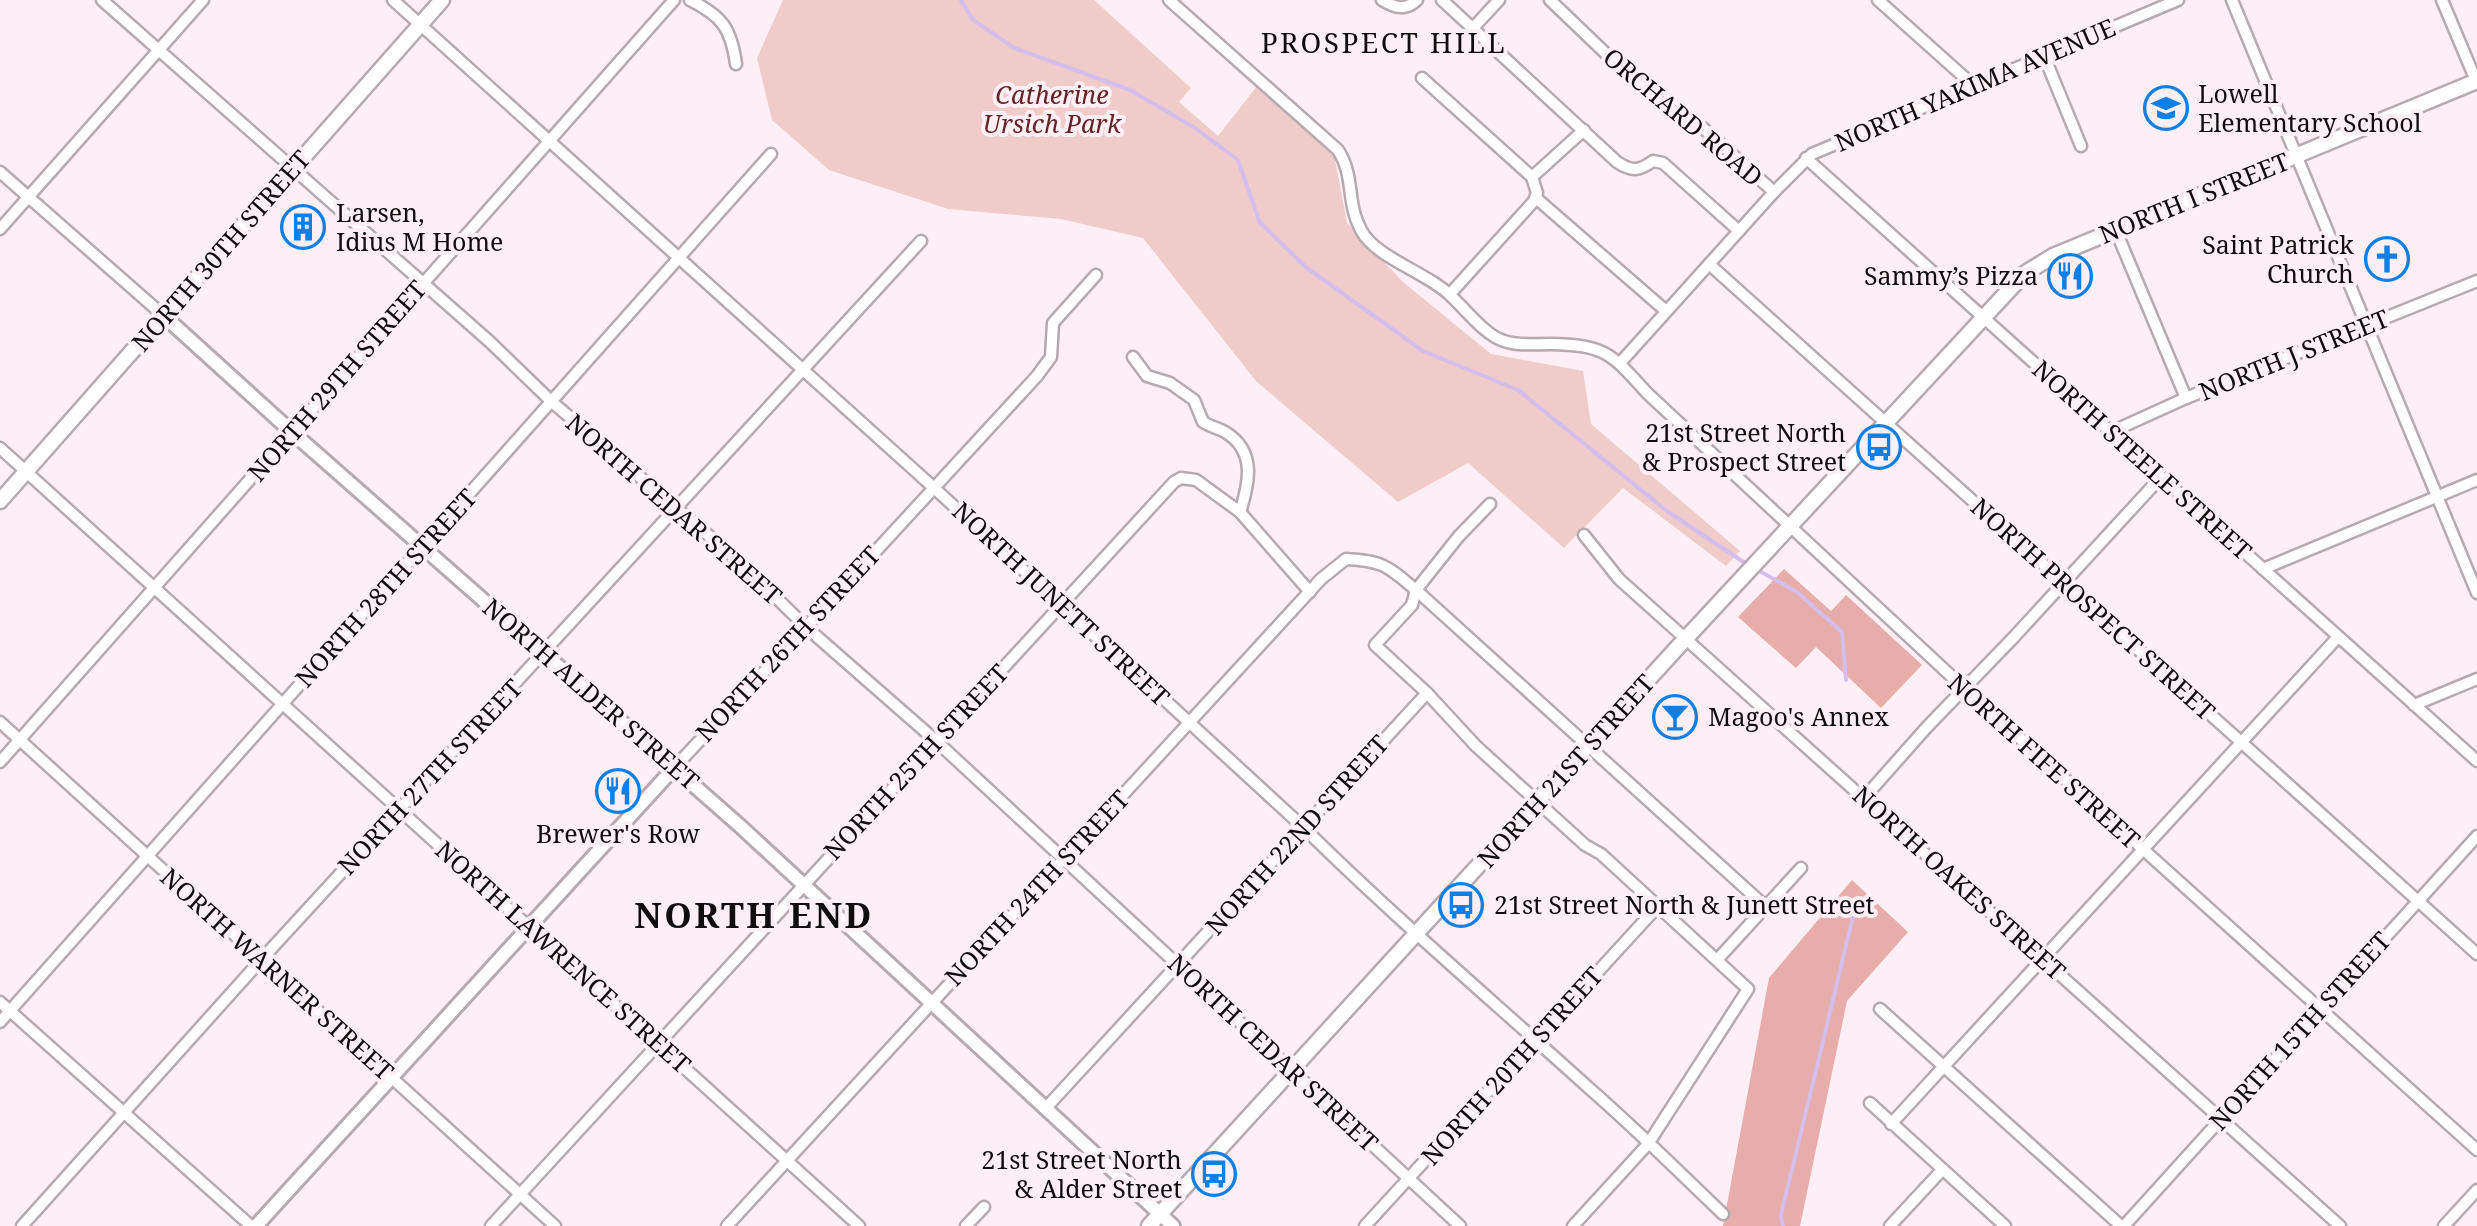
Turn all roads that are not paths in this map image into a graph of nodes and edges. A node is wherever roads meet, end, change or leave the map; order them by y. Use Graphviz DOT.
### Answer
graph roads {
  1 [pos="102,0"];
  2 [pos="203,0"];
  3 [pos="393,0"];
  4 [pos="442,0"];
  5 [pos="674,0"];
  6 [pos="690,0"];
  7 [pos="1169,0"];
  8 [pos="1382,0"];
  9 [pos="1417,0"];
  10 [pos="1442,0"];
  11 [pos="1499,0"];
  12 [pos="1550,0"];
  13 [pos="1878,0"];
  14 [pos="2178,0"];
  15 [pos="2232,0"];
  16 [pos="2442,0"];
  17 [pos="420,25"];
  18 [pos="1472,28"];
  19 [pos="159,50"];
  20 [pos="2044,56"];
  21 [pos="736,64"];
  22 [pos="1422,78"];
  23 [pos="2477,82"];
  24 [pos="1974,86"];
  25 [pos="1584,130"];
  26 [pos="550,141"];
  27 [pos="2081,146"];
  28 [pos="771,154"];
  29 [pos="2296,156"];
  30 [pos="1806,158"];
  31 [pos="294,168"];
  32 [pos="0,172"];
  33 [pos="1532,177"];
  34 [pos="1774,192"];
  35 [pos="28,197"];
  36 [pos="1536,198"];
  37 [pos="0,229"];
  38 [pos="1738,231"];
  39 [pos="2116,231"];
  40 [pos="922,242"];
  41 [pos="679,258"];
  42 [pos="1709,264"];
  43 [pos="1096,275"];
  44 [pos="2477,281"];
  45 [pos="424,283"];
  46 [pos="1450,294"];
  47 [pos="1666,311"];
  48 [pos="164,316"];
  49 [pos="1983,316"];
  50 [pos="2367,326"];
  51 [pos="1133,357"];
  52 [pos="1620,363"];
  53 [pos="802,369"];
  54 [pos="2186,398"];
  55 [pos="552,402"];
  56 [pos="1886,423"];
  57 [pos="293,432"];
  58 [pos="2111,432"];
  59 [pos="0,448"];
  60 [pos="26,472"];
  61 [pos="2160,477"];
  62 [pos="2477,480"];
  63 [pos="934,486"];
  64 [pos="2437,496"];
  65 [pos="0,501"];
  66 [pos="1490,504"];
  67 [pos="676,510"];
  68 [pos="1240,512"];
  69 [pos="1788,529"];
  70 [pos="1584,535"];
  71 [pos="423,547"];
  72 [pos="2263,569"];
  73 [pos="2064,583"];
  74 [pos="154,587"];
  75 [pos="1416,590"];
  76 [pos="1310,592"];
  77 [pos="2477,592"];
  78 [pos="1062,605"];
  79 [pos="806,627"];
  80 [pos="2338,636"];
  81 [pos="1687,639"];
  82 [pos="545,653"];
  83 [pos="2477,680"];
  84 [pos="1964,688"];
  85 [pos="1426,693"];
  86 [pos="283,704"];
  87 [pos="2414,705"];
  88 [pos="0,722"];
  89 [pos="1190,723"];
  90 [pos="20,740"];
  91 [pos="935,740"];
  92 [pos="2241,742"];
  93 [pos="1588,747"];
  94 [pos="2477,761"];
  95 [pos="0,762"];
  96 [pos="674,768"];
  97 [pos="1864,798"];
  98 [pos="1538,801"];
  99 [pos="400,810"];
  100 [pos="1303,827"];
  101 [pos="2477,836"];
  102 [pos="2143,849"];
  103 [pos="148,856"];
  104 [pos="1062,860"];
  105 [pos="1802,868"];
  106 [pos="803,884"];
  107 [pos="2418,902"];
  108 [pos="1658,906"];
  109 [pos="1766,907"];
  110 [pos="530,927"];
  111 [pos="1416,934"];
  112 [pos="2477,954"];
  113 [pos="2042,958"];
  114 [pos="261,960"];
  115 [pos="1717,960"];
  116 [pos="1178,965"];
  117 [pos="0,1002"];
  118 [pos="932,1002"];
  119 [pos="1880,1009"];
  120 [pos="2320,1009"];
  121 [pos="10,1012"];
  122 [pos="0,1022"];
  123 [pos="1535,1040"];
  124 [pos="658,1043"];
  125 [pos="1944,1066"];
  126 [pos="1292,1070"];
  127 [pos="392,1079"];
  128 [pos="1870,1103"];
  129 [pos="1045,1109"];
  130 [pos="123,1113"];
  131 [pos="2221,1119"];
  132 [pos="1891,1124"];
  133 [pos="1648,1144"];
  134 [pos="2477,1150"];
  135 [pos="787,1160"];
  136 [pos="1942,1170"];
  137 [pos="1408,1178"];
  138 [pos="2477,1190"];
  139 [pos="520,1194"];
  140 [pos="984,1207"];
  141 [pos="1723,1214"];
  142 [pos="1154,1220"];
  143 [pos="22,1226"];
  144 [pos="254,1226"];
  145 [pos="491,1226"];
  146 [pos="555,1226"];
  147 [pos="726,1226"];
  148 [pos="859,1226"];
  149 [pos="966,1226"];
  150 [pos="1172,1226"];
  151 [pos="1365,1226"];
  152 [pos="1460,1226"];
  153 [pos="1573,1226"];
  154 [pos="1890,1226"];
  155 [pos="2005,1226"];
  156 [pos="2122,1226"];
  157 [pos="2340,1226"];
  158 [pos="2444,1226"];
  1 -- 19 [label="street, NORTH CEDAR STREET"];
  2 -- 19 [label="street"];
  3 -- 17 [label="street, NORTH JUNETT STREET"];
  4 -- 17 [label="main road, NORTH 30TH STREET"];
  5 -- 26 [label="street, NORTH 29TH STREET"];
  6 -- 21 [label="street"];
  7 -- 46 [label="street"];
  8 -- 9 [label="street"];
  10 -- 18 [label="street"];
  11 -- 18 [label="street"];
  12 -- 34 [label="street, ORCHARD ROAD"];
  13 -- 24 [label="street"];
  14 -- 20 [label="street, NORTH YAKIMA AVENUE"];
  15 -- 29 [label="street"];
  16 -- 23 [label="street"];
  17 -- 26 [label="street, NORTH JUNETT STREET"];
  17 -- 31 [label="main road, NORTH 30TH STREET"];
  18 -- 25 [label="street"];
  19 -- 31 [label="street, NORTH CEDAR STREET"];
  19 -- 35 [label="street"];
  20 -- 24 [label="street, NORTH YAKIMA AVENUE"];
  20 -- 27 [label="street"];
  22 -- 33 [label="street"];
  23 -- 29 [label="main road, NORTH I STREET"];
  24 -- 30 [label="street, NORTH YAKIMA AVENUE"];
  25 -- 33 [label="street"];
  25 -- 38 [label="street"];
  26 -- 41 [label="street, NORTH JUNETT STREET"];
  26 -- 45 [label="street, NORTH 29TH STREET"];
  28 -- 41 [label="street, NORTH 28TH STREET"];
  29 -- 39 [label="main road, NORTH I STREET"];
  29 -- 50 [label="street"];
  30 -- 34 [label="street, NORTH YAKIMA AVENUE"];
  30 -- 49 [label="street, NORTH STEELE STREET"];
  31 -- 45 [label="street, NORTH CEDAR STREET"];
  31 -- 48 [label="main road, NORTH 30TH STREET"];
  32 -- 35 [label="street, NORTH ALDER STREET"];
  33 -- 36 [label="street"];
  34 -- 38 [label="street, NORTH YAKIMA AVENUE"];
  35 -- 37 [label="street"];
  35 -- 48 [label="street, NORTH ALDER STREET"];
  36 -- 46 [label="street"];
  36 -- 47 [label="street"];
  38 -- 42 [label="street, NORTH YAKIMA AVENUE"];
  39 -- 49 [label="main road, NORTH I STREET"];
  39 -- 54 [label="street"];
  40 -- 53 [label="street, NORTH 27TH STREET"];
  41 -- 53 [label="street, NORTH JUNETT STREET"];
  41 -- 55 [label="street, NORTH 28TH STREET"];
  42 -- 47 [label="street, NORTH YAKIMA AVENUE"];
  42 -- 56 [label="street, NORTH PROSPECT STREET"];
  43 -- 63 [label="street, NORTH 26TH STREET"];
  44 -- 50 [label="street, NORTH J STREET"];
  45 -- 55 [label="street, NORTH CEDAR STREET"];
  45 -- 57 [label="street, NORTH 29TH STREET"];
  46 -- 52 [label="street"];
  47 -- 52 [label="street, NORTH YAKIMA AVENUE"];
  48 -- 57 [label="street, NORTH ALDER STREET"];
  48 -- 60 [label="main road, NORTH 30TH STREET"];
  49 -- 56 [label="main road, NORTH 21ST STREET"];
  49 -- 58 [label="street, NORTH STEELE STREET"];
  50 -- 54 [label="street, NORTH J STREET"];
  50 -- 64 [label="street"];
  51 -- 68 [label="street"];
  52 -- 69 [label="street, NORTH FIFE STREET"];
  53 -- 63 [label="street, NORTH JUNETT STREET"];
  53 -- 67 [label="street, NORTH 27TH STREET"];
  54 -- 58 [label="street, NORTH J STREET"];
  55 -- 67 [label="street, NORTH CEDAR STREET"];
  55 -- 71 [label="street, NORTH 28TH STREET"];
  56 -- 69 [label="main road, NORTH 21ST STREET"];
  56 -- 73 [label="street, NORTH PROSPECT STREET"];
  57 -- 71 [label="street, NORTH ALDER STREET"];
  57 -- 74 [label="street, NORTH 29TH STREET"];
  58 -- 61 [label="street, NORTH STEELE STREET"];
  59 -- 60 [label="street, NORTH LAWRENCE STREET"];
  60 -- 65 [label="main road, NORTH 30TH STREET"];
  60 -- 74 [label="street, NORTH LAWRENCE STREET"];
  61 -- 72 [label="street, NORTH STEELE STREET"];
  61 -- 73 [label="street"];
  62 -- 64 [label="street"];
  63 -- 78 [label="street, NORTH JUNETT STREET"];
  63 -- 79 [label="street, NORTH 26TH STREET"];
  64 -- 72 [label="street"];
  64 -- 77 [label="street"];
  66 -- 75 [label="street"];
  67 -- 79 [label="street, NORTH CEDAR STREET"];
  67 -- 82 [label="street, NORTH 27TH STREET"];
  68 -- 76 [label="street"];
  68 -- 78 [label="street, NORTH 25TH STREET"];
  69 -- 81 [label="main road, NORTH 21ST STREET"];
  69 -- 84 [label="street, NORTH FIFE STREET"];
  70 -- 81 [label="street, NORTH OAKES STREET"];
  71 -- 82 [label="street, NORTH ALDER STREET"];
  71 -- 86 [label="street, NORTH 28TH STREET"];
  72 -- 80 [label="street, NORTH STEELE STREET"];
  73 -- 84 [label="street"];
  73 -- 92 [label="street, NORTH PROSPECT STREET"];
  74 -- 86 [label="street, NORTH LAWRENCE STREET"];
  74 -- 90 [label="street, NORTH 29TH STREET"];
  75 -- 76 [label="street, NORTH 24TH STREET"];
  75 -- 85 [label="street"];
  75 -- 93 [label="street"];
  76 -- 89 [label="street, NORTH 24TH STREET"];
  78 -- 89 [label="street, NORTH JUNETT STREET"];
  78 -- 91 [label="street, NORTH 25TH STREET"];
  79 -- 91 [label="street, NORTH CEDAR STREET"];
  79 -- 96 [label="street, NORTH 26TH STREET"];
  80 -- 87 [label="street, NORTH STEELE STREET"];
  80 -- 92 [label="street"];
  81 -- 93 [label="main road, NORTH 21ST STREET"];
  81 -- 97 [label="street, NORTH OAKES STREET"];
  82 -- 96 [label="street, NORTH ALDER STREET"];
  82 -- 99 [label="street, NORTH 27TH STREET"];
  83 -- 87 [label="street"];
  84 -- 97 [label="street"];
  84 -- 102 [label="street, NORTH FIFE STREET"];
  85 -- 98 [label="street"];
  85 -- 100 [label="street, NORTH 22ND STREET"];
  86 -- 99 [label="street, NORTH LAWRENCE STREET"];
  86 -- 103 [label="street, NORTH 28TH STREET"];
  87 -- 94 [label="street, NORTH STEELE STREET"];
  88 -- 90 [label="street, NORTH WARNER STREET"];
  89 -- 100 [label="street, NORTH JUNETT STREET"];
  89 -- 104 [label="street, NORTH 24TH STREET"];
  90 -- 95 [label="street, NORTH 29TH STREET"];
  90 -- 103 [label="street, NORTH WARNER STREET"];
  91 -- 104 [label="street, NORTH CEDAR STREET"];
  91 -- 106 [label="street, NORTH 25TH STREET"];
  92 -- 102 [label="street"];
  92 -- 107 [label="street, NORTH PROSPECT STREET"];
  93 -- 98 [label="main road, NORTH 21ST STREET"];
  93 -- 109 [label="street"];
  96 -- 106 [label="street, NORTH ALDER STREET"];
  96 -- 110 [label="street, NORTH 26TH STREET"];
  97 -- 113 [label="street, NORTH OAKES STREET"];
  98 -- 108 [label="street"];
  98 -- 111 [label="main road, NORTH 21ST STREET"];
  99 -- 110 [label="street, NORTH LAWRENCE STREET"];
  99 -- 114 [label="street, NORTH 27TH STREET"];
  100 -- 111 [label="street, NORTH JUNETT STREET"];
  100 -- 116 [label="street, NORTH 22ND STREET"];
  101 -- 107 [label="street, NORTH 15TH STREET"];
  102 -- 113 [label="street"];
  102 -- 120 [label="street, NORTH FIFE STREET"];
  103 -- 114 [label="street, NORTH WARNER STREET"];
  103 -- 121 [label="street, NORTH 28TH STREET"];
  104 -- 116 [label="street, NORTH CEDAR STREET"];
  104 -- 118 [label="street, NORTH 24TH STREET"];
  105 -- 109 [label="street"];
  106 -- 118 [label="street, NORTH ALDER STREET"];
  106 -- 124 [label="street, NORTH 25TH STREET"];
  107 -- 112 [label="street, NORTH PROSPECT STREET"];
  107 -- 120 [label="street, NORTH 15TH STREET"];
  108 -- 115 [label="street"];
  108 -- 123 [label="street, NORTH 20TH STREET"];
  109 -- 115 [label="street"];
  110 -- 124 [label="street, NORTH LAWRENCE STREET"];
  110 -- 127 [label="street, NORTH 26TH STREET"];
  111 -- 123 [label="street, NORTH JUNETT STREET"];
  111 -- 126 [label="main road, NORTH 21ST STREET"];
  113 -- 125 [label="street"];
  113 -- 131 [label="street, NORTH OAKES STREET"];
  114 -- 127 [label="street, NORTH WARNER STREET"];
  114 -- 130 [label="street, NORTH 27TH STREET"];
  115 -- 133 [label="street"];
  116 -- 126 [label="street, NORTH CEDAR STREET"];
  116 -- 129 [label="street, NORTH 22ND STREET"];
  117 -- 121 [label="street"];
  118 -- 129 [label="street, NORTH ALDER STREET"];
  118 -- 135 [label="street, NORTH 24TH STREET"];
  119 -- 125 [label="street"];
  120 -- 131 [label="street, NORTH 15TH STREET"];
  120 -- 134 [label="street, NORTH FIFE STREET"];
  121 -- 122 [label="street, NORTH 28TH STREET"];
  121 -- 130 [label="street"];
  123 -- 133 [label="street, NORTH JUNETT STREET"];
  123 -- 137 [label="street, NORTH 20TH STREET"];
  124 -- 135 [label="street, NORTH LAWRENCE STREET"];
  124 -- 139 [label="street, NORTH 25TH STREET"];
  125 -- 132 [label="street"];
  125 -- 156 [label="street"];
  126 -- 137 [label="street, NORTH CEDAR STREET"];
  126 -- 142 [label="main road, NORTH 21ST STREET"];
  127 -- 139 [label="street, NORTH WARNER STREET"];
  127 -- 144 [label="street, NORTH 26TH STREET"];
  128 -- 132 [label="street"];
  129 -- 142 [label="street, NORTH ALDER STREET"];
  130 -- 143 [label="street, NORTH 27TH STREET"];
  130 -- 144 [label="street"];
  131 -- 156 [label="street, NORTH 15TH STREET"];
  131 -- 157 [label="street, NORTH OAKES STREET"];
  132 -- 136 [label="street"];
  133 -- 141 [label="street, NORTH JUNETT STREET"];
  133 -- 153 [label="street"];
  135 -- 147 [label="street, NORTH 24TH STREET"];
  135 -- 148 [label="street, NORTH LAWRENCE STREET"];
  136 -- 154 [label="street"];
  136 -- 155 [label="street"];
  137 -- 151 [label="street, NORTH 20TH STREET"];
  137 -- 152 [label="street, NORTH CEDAR STREET"];
  138 -- 158 [label="street"];
  139 -- 145 [label="street, NORTH 25TH STREET"];
  139 -- 146 [label="street, NORTH WARNER STREET"];
  140 -- 149 [label="street"];
  142 -- 150 [label="street, NORTH ALDER STREET"];
}
